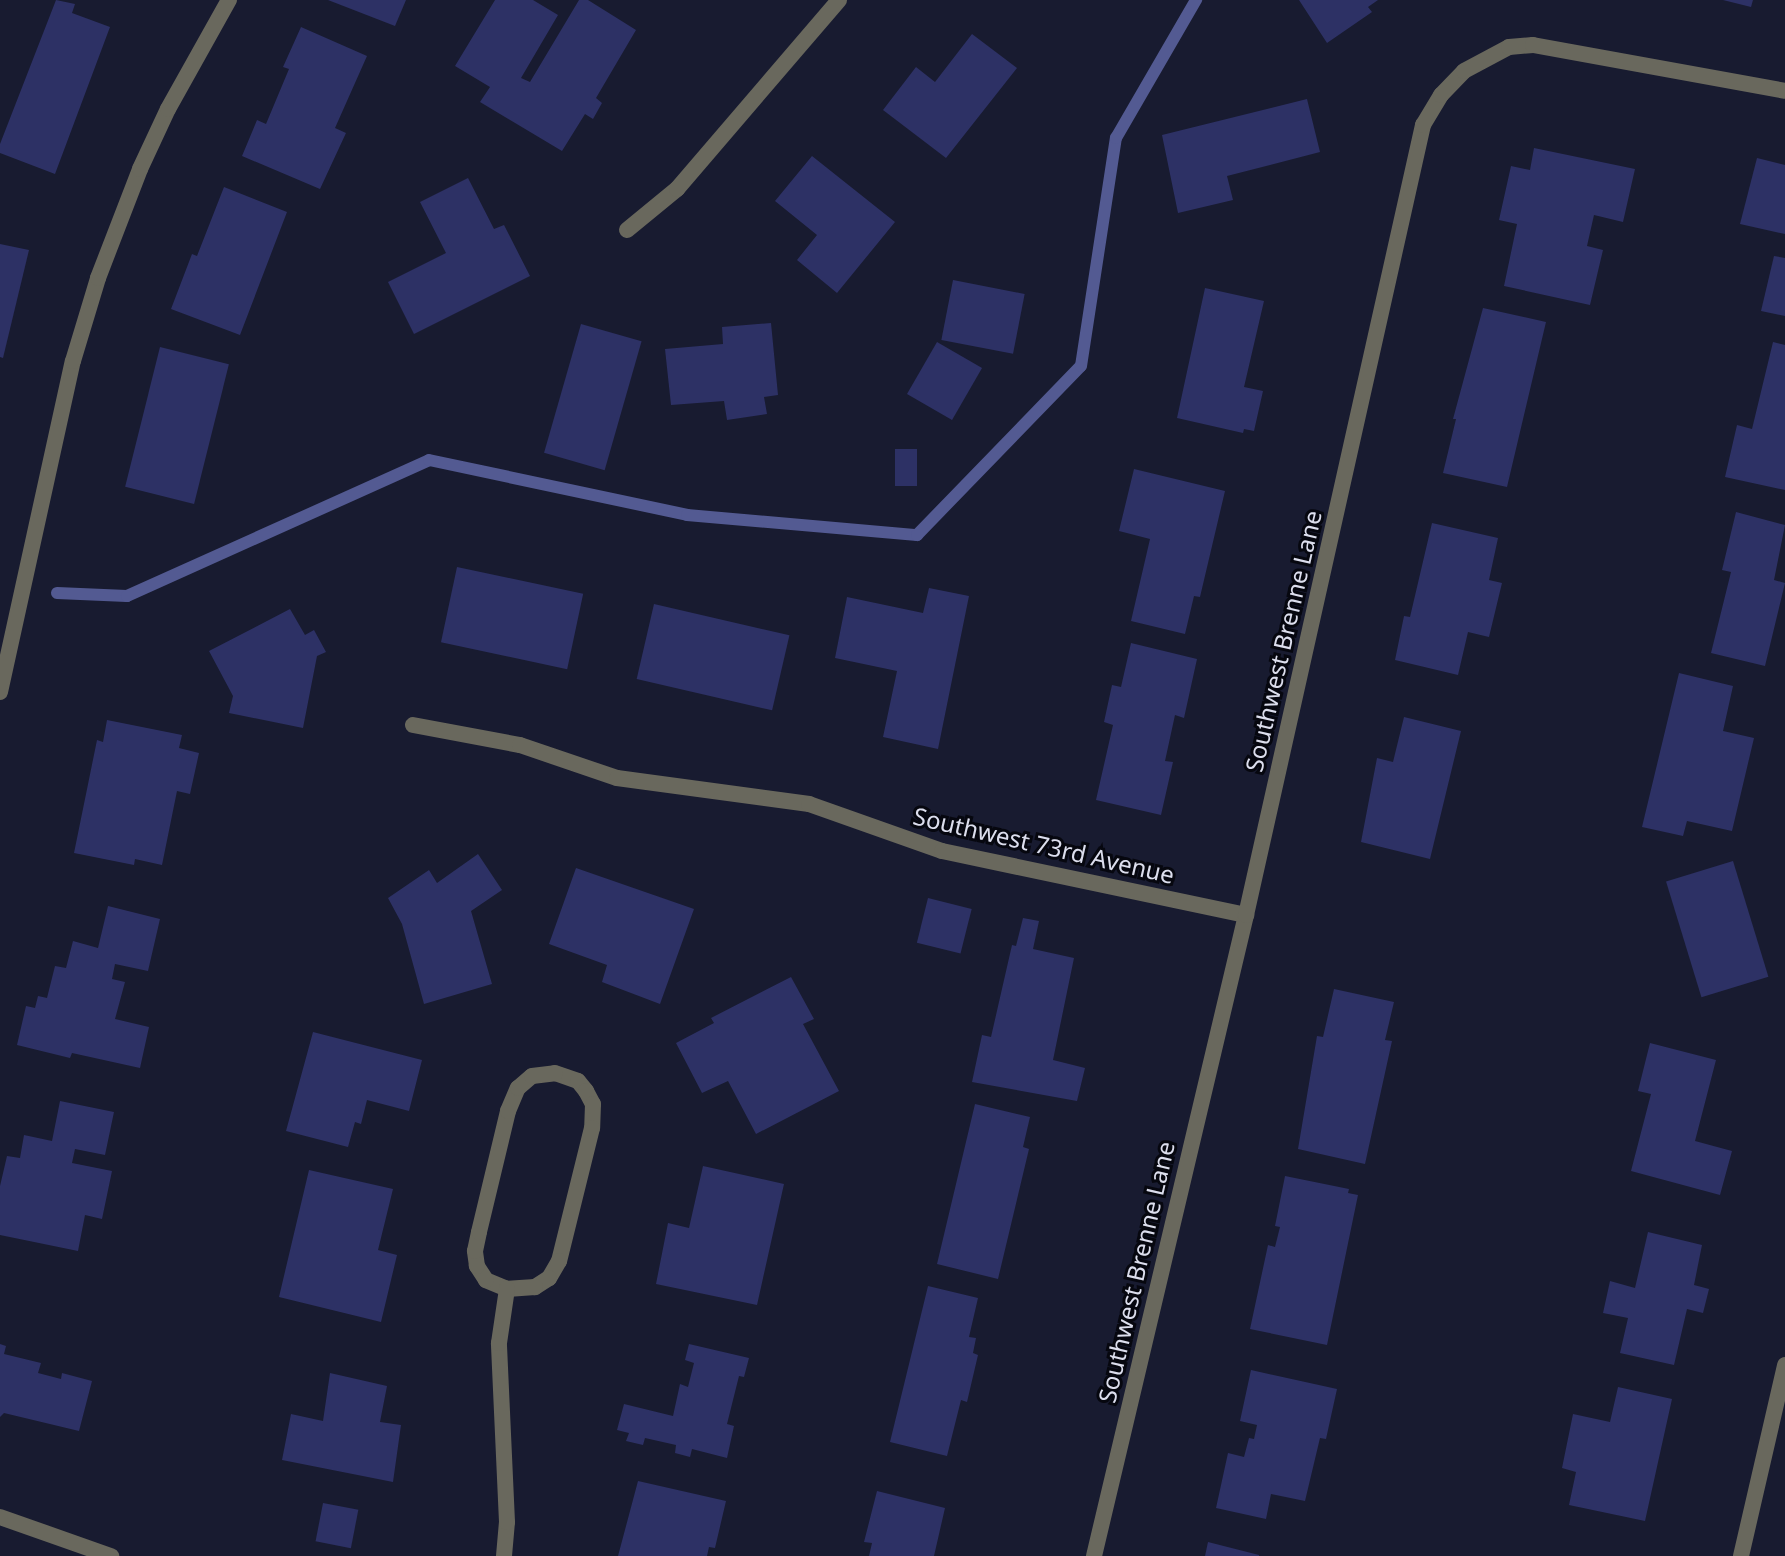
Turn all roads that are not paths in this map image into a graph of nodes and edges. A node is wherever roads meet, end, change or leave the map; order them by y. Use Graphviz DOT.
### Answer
graph roads {
  1 [pos="229,0"];
  2 [pos="839,0"];
  3 [pos="1785,91"];
  4 [pos="627,230"];
  5 [pos="0,692"];
  6 [pos="413,725"];
  7 [pos="1246,915"];
  8 [pos="507,1289"];
  9 [pos="1785,1365"];
  10 [pos="0,1517"];
  11 [pos="111,1556"];
  12 [pos="504,1556"];
  13 [pos="1094,1556"];
  14 [pos="1741,1556"];
  1 -- 5 [label="street"];
  2 -- 4 [label="street"];
  3 -- 7 [label="street, Southwest Brenne Lane"];
  6 -- 7 [label="street, Southwest 73rd Avenue"];
  7 -- 13 [label="street, Southwest Brenne Lane"];
  8 -- 8 [label="street"];
  8 -- 12 [label="street"];
  9 -- 14 [label="street"];
  10 -- 11 [label="street"];
}
